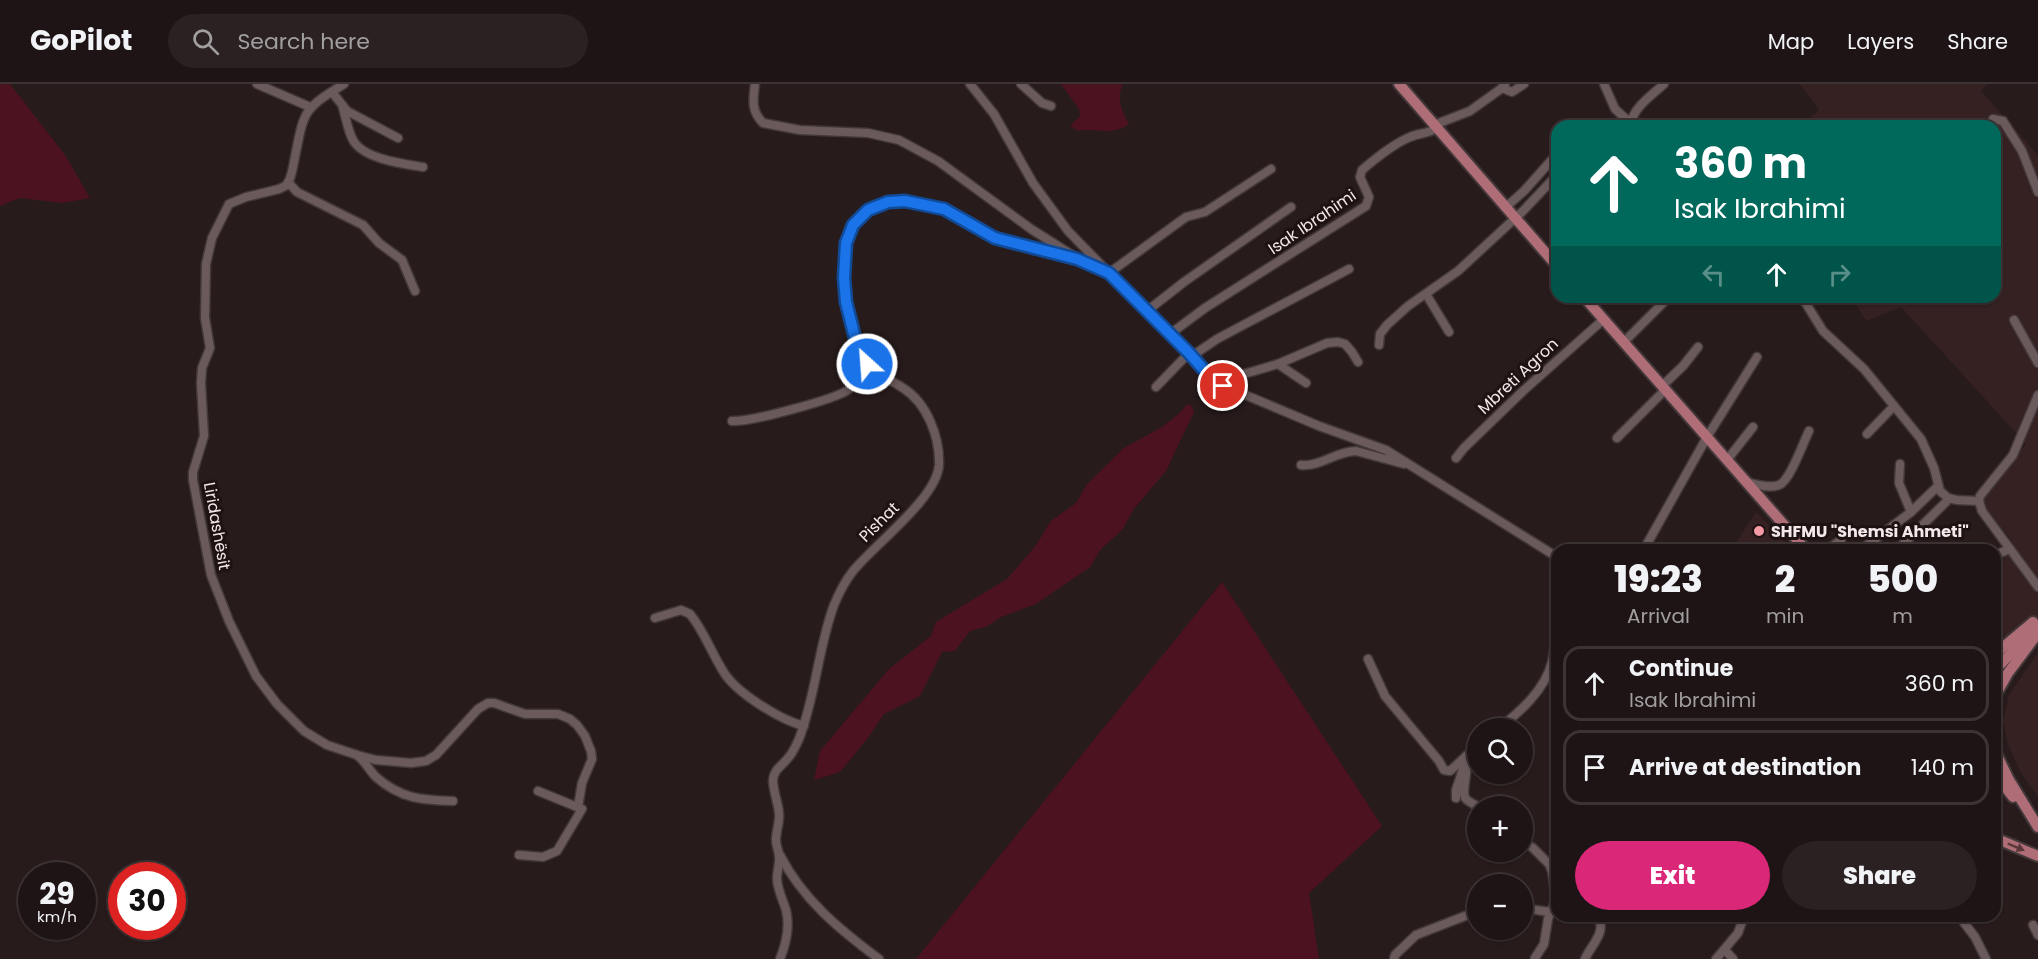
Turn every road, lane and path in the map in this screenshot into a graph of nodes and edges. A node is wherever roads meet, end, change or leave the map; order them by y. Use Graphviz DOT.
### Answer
graph roads {
  1 [pos="257,84"];
  2 [pos="344,84"];
  3 [pos="755,84"];
  4 [pos="970,84"];
  5 [pos="1021,84"];
  6 [pos="1398,84"];
  7 [pos="1524,84"];
  8 [pos="1604,84"];
  9 [pos="1664,84"];
  10 [pos="1503,86"];
  11 [pos="332,92"];
  12 [pos="1051,106"];
  13 [pos="310,107"];
  14 [pos="343,108"];
  15 [pos="1993,119"];
  16 [pos="1627,120"];
  17 [pos="1633,120"];
  18 [pos="1998,120"];
  19 [pos="2001,121"];
  20 [pos="1436,127"];
  21 [pos="398,138"];
  22 [pos="1551,160"];
  23 [pos="423,167"];
  24 [pos="1271,169"];
  25 [pos="1551,181"];
  26 [pos="288,182"];
  27 [pos="2038,192"];
  28 [pos="1290,207"];
  29 [pos="1506,207"];
  30 [pos="1515,218"];
  31 [pos="1077,259"];
  32 [pos="1551,259"];
  33 [pos="1349,269"];
  34 [pos="1109,273"];
  35 [pos="415,291"];
  36 [pos="1426,294"];
  37 [pos="1589,303"];
  38 [pos="1660,303"];
  39 [pos="1806,303"];
  40 [pos="1147,311"];
  41 [pos="1604,319"];
  42 [pos="2014,320"];
  43 [pos="1449,332"];
  44 [pos="1170,334"];
  45 [pos="1624,342"];
  46 [pos="1379,345"];
  47 [pos="1698,346"];
  48 [pos="1190,354"];
  49 [pos="1757,357"];
  50 [pos="1358,362"];
  51 [pos="2038,363"];
  52 [pos="867,364"];
  53 [pos="1278,364"];
  54 [pos="1306,383"];
  55 [pos="1156,387"];
  56 [pos="1229,388"];
  57 [pos="1664,388"];
  58 [pos="2038,395"];
  59 [pos="1894,406"];
  60 [pos="732,421"];
  61 [pos="1753,428"];
  62 [pos="1809,432"];
  63 [pos="1867,434"];
  64 [pos="1707,437"];
  65 [pos="1617,438"];
  66 [pos="1456,458"];
  67 [pos="1727,460"];
  68 [pos="1900,464"];
  69 [pos="1301,465"];
  70 [pos="1416,468"];
  71 [pos="1746,482"];
  72 [pos="1937,487"];
  73 [pos="1948,498"];
  74 [pos="1979,501"];
  75 [pos="1911,512"];
  76 [pos="1841,540"];
  77 [pos="1647,544"];
  78 [pos="1801,544"];
  79 [pos="1835,544"];
  80 [pos="1869,544"];
  81 [pos="1903,544"];
  82 [pos="2010,549"];
  83 [pos="1551,553"];
  84 [pos="2001,553"];
  85 [pos="2038,587"];
  86 [pos="655,618"];
  87 [pos="2038,618"];
  88 [pos="2038,625"];
  89 [pos="2038,633"];
  90 [pos="2001,649"];
  91 [pos="1368,659"];
  92 [pos="1551,663"];
  93 [pos="2001,664"];
  94 [pos="2001,685"];
  95 [pos="1510,718"];
  96 [pos="804,726"];
  97 [pos="357,754"];
  98 [pos="1466,756"];
  99 [pos="2001,763"];
  100 [pos="2001,782"];
  101 [pos="538,791"];
  102 [pos="1456,798"];
  103 [pos="1467,799"];
  104 [pos="453,801"];
  105 [pos="578,807"];
  106 [pos="2038,829"];
  107 [pos="2001,841"];
  108 [pos="1533,848"];
  109 [pos="519,855"];
  110 [pos="780,855"];
  111 [pos="2038,856"];
  112 [pos="1549,863"];
  113 [pos="1551,865"];
  114 [pos="1551,872"];
  115 [pos="1551,909"];
  116 [pos="1533,910"];
  117 [pos="1550,912"];
  118 [pos="1467,915"];
  119 [pos="1600,922"];
  120 [pos="1743,922"];
  121 [pos="1964,922"];
  122 [pos="2033,925"];
  123 [pos="2038,935"];
  124 [pos="1725,950"];
  125 [pos="1535,958"];
  126 [pos="780,959"];
  127 [pos="879,959"];
  128 [pos="1394,959"];
  129 [pos="1585,959"];
  130 [pos="1716,959"];
  131 [pos="1732,959"];
  132 [pos="1986,959"];
  1 -- 13 [label="street"];
  2 -- 11 [label="street"];
  3 -- 31 [label="street"];
  4 -- 34 [label="street"];
  5 -- 12 [label="street"];
  6 -- 20 [label="main road"];
  7 -- 10 [label="street"];
  8 -- 16 [label="street"];
  9 -- 17 [label="street"];
  10 -- 20 [label="street"];
  11 -- 13 [label="street"];
  11 -- 14 [label="street"];
  13 -- 26 [label="street"];
  14 -- 21 [label="street"];
  14 -- 23 [label="street"];
  15 -- 18 [label="street"];
  19 -- 27 [label="street"];
  20 -- 29 [label="main road"];
  20 -- 44 [label="street, Isak Ibrahimi"];
  22 -- 29 [label="street"];
  24 -- 34 [label="street"];
  25 -- 30 [label="street"];
  26 -- 35 [label="street"];
  26 -- 97 [label="street, Liridashësit"];
  28 -- 40 [label="street, Isak Ibrahimi"];
  29 -- 30 [label="main road"];
  30 -- 32 [label="main road"];
  30 -- 36 [label="street"];
  31 -- 34 [label="street"];
  31 -- 52 [label="street"];
  33 -- 48 [label="street"];
  34 -- 40 [label="street"];
  36 -- 43 [label="street"];
  36 -- 46 [label="street"];
  37 -- 41 [label="main road"];
  38 -- 45 [label="street"];
  39 -- 59 [label="street"];
  40 -- 44 [label="street"];
  41 -- 45 [label="main road"];
  41 -- 66 [label="street, Mbreti Agron"];
  42 -- 51 [label="street"];
  44 -- 48 [label="street"];
  45 -- 57 [label="main road"];
  47 -- 57 [label="street"];
  48 -- 55 [label="street"];
  48 -- 56 [label="street"];
  49 -- 64 [label="street"];
  50 -- 53 [label="street"];
  52 -- 60 [label="street"];
  52 -- 96 [label="street, Pishat"];
  53 -- 54 [label="street"];
  53 -- 56 [label="street"];
  56 -- 70 [label="street"];
  57 -- 64 [label="main road"];
  57 -- 65 [label="street"];
  58 -- 74 [label="street"];
  59 -- 63 [label="street"];
  59 -- 72 [label="street"];
  61 -- 67 [label="street"];
  62 -- 71 [label="street"];
  64 -- 67 [label="main road"];
  64 -- 77 [label="street"];
  67 -- 71 [label="main road"];
  68 -- 75 [label="street"];
  69 -- 70 [label="street"];
  70 -- 83 [label="street"];
  71 -- 78 [label="main road"];
  72 -- 73 [label="street"];
  72 -- 75 [label="street"];
  73 -- 74 [label="street"];
  73 -- 81 [label="street"];
  74 -- 82 [label="street"];
  75 -- 80 [label="street"];
  76 -- 79 [label="street"];
  82 -- 84 [label="street"];
  82 -- 85 [label="street"];
  86 -- 96 [label="street"];
  87 -- 90 [label="main road"];
  88 -- 93 [label="main road"];
  89 -- 94 [label="main road"];
  91 -- 98 [label="street"];
  92 -- 95 [label="street"];
  96 -- 110 [label="street, Pishat"];
  97 -- 104 [label="street"];
  97 -- 105 [label="street, Liridashësit"];
  98 -- 102 [label="street"];
  98 -- 103 [label="street"];
  99 -- 106 [label="main road"];
  100 -- 106 [label="main road"];
  101 -- 105 [label="street"];
  105 -- 109 [label="street"];
  107 -- 111 [label="main road, one-way"];
  108 -- 112 [label="street"];
  110 -- 126 [label="street, Pishat"];
  110 -- 127 [label="street"];
  112 -- 113 [label="street"];
  112 -- 114 [label="street"];
  115 -- 117 [label="street"];
  116 -- 117 [label="street"];
  117 -- 125 [label="street"];
  118 -- 128 [label="street"];
  119 -- 129 [label="street"];
  120 -- 124 [label="street"];
  121 -- 132 [label="street"];
  122 -- 123 [label="street"];
  124 -- 130 [label="street"];
  124 -- 131 [label="street"];
}
